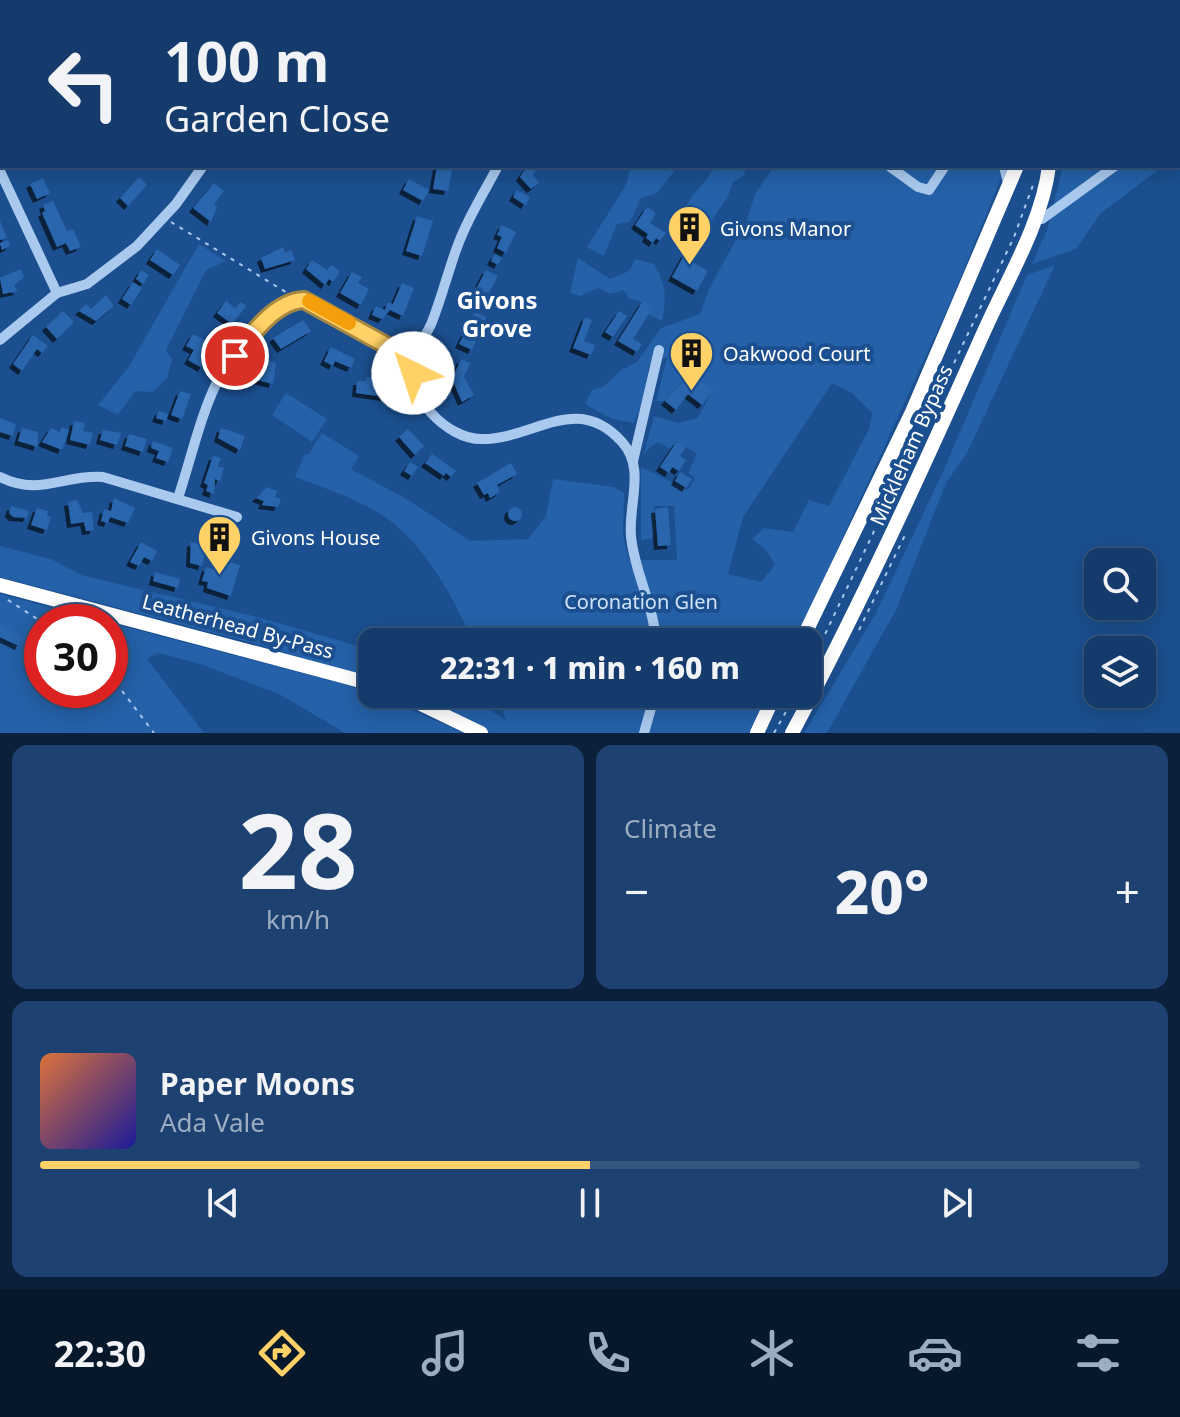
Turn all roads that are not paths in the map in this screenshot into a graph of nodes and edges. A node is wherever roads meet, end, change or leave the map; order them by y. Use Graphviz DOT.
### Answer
graph roads {
  1 [pos="201,168"];
  2 [pos="497,168"];
  3 [pos="892,168"];
  4 [pos="944,168"];
  5 [pos="1004,168"];
  6 [pos="1016,168"];
  7 [pos="1048,168"];
  8 [pos="1112,168"];
  9 [pos="0,171"];
  10 [pos="1009,187"];
  11 [pos="1034,219"];
  12 [pos="57,293"];
  13 [pos="0,340"];
  14 [pos="659,350"];
  15 [pos="413,360"];
  16 [pos="633,461"];
  17 [pos="0,477"];
  18 [pos="178,498"];
  19 [pos="237,517"];
  20 [pos="0,585"];
  21 [pos="653,628"];
  22 [pos="808,628"];
  23 [pos="358,680"];
  24 [pos="429,708"];
  25 [pos="651,708"];
  26 [pos="769,708"];
  27 [pos="481,733"];
  28 [pos="644,733"];
  29 [pos="757,733"];
  30 [pos="792,733"];
  1 -- 12 [label="street"];
  2 -- 15 [label="street"];
  3 -- 4 [label="street"];
  5 -- 10 [label="street"];
  6 -- 10 [label="highway, Mickleham Bypass"];
  7 -- 11 [label="highway, Mickleham Bypass"];
  8 -- 11 [label="street"];
  9 -- 12 [label="street"];
  10 -- 22 [label="highway, Mickleham Bypass"];
  11 -- 30 [label="highway, Mickleham Bypass"];
  12 -- 13 [label="street"];
  14 -- 16 [label="street"];
  15 -- 16 [label="street"];
  15 -- 18 [label="street"];
  16 -- 21 [label="street"];
  17 -- 18 [label="street"];
  18 -- 19 [label="street"];
  20 -- 23 [label="highway, Leatherhead By-Pass"];
  24 -- 27 [label="highway"];
  25 -- 28 [label="street"];
  26 -- 29 [label="highway"];
}
